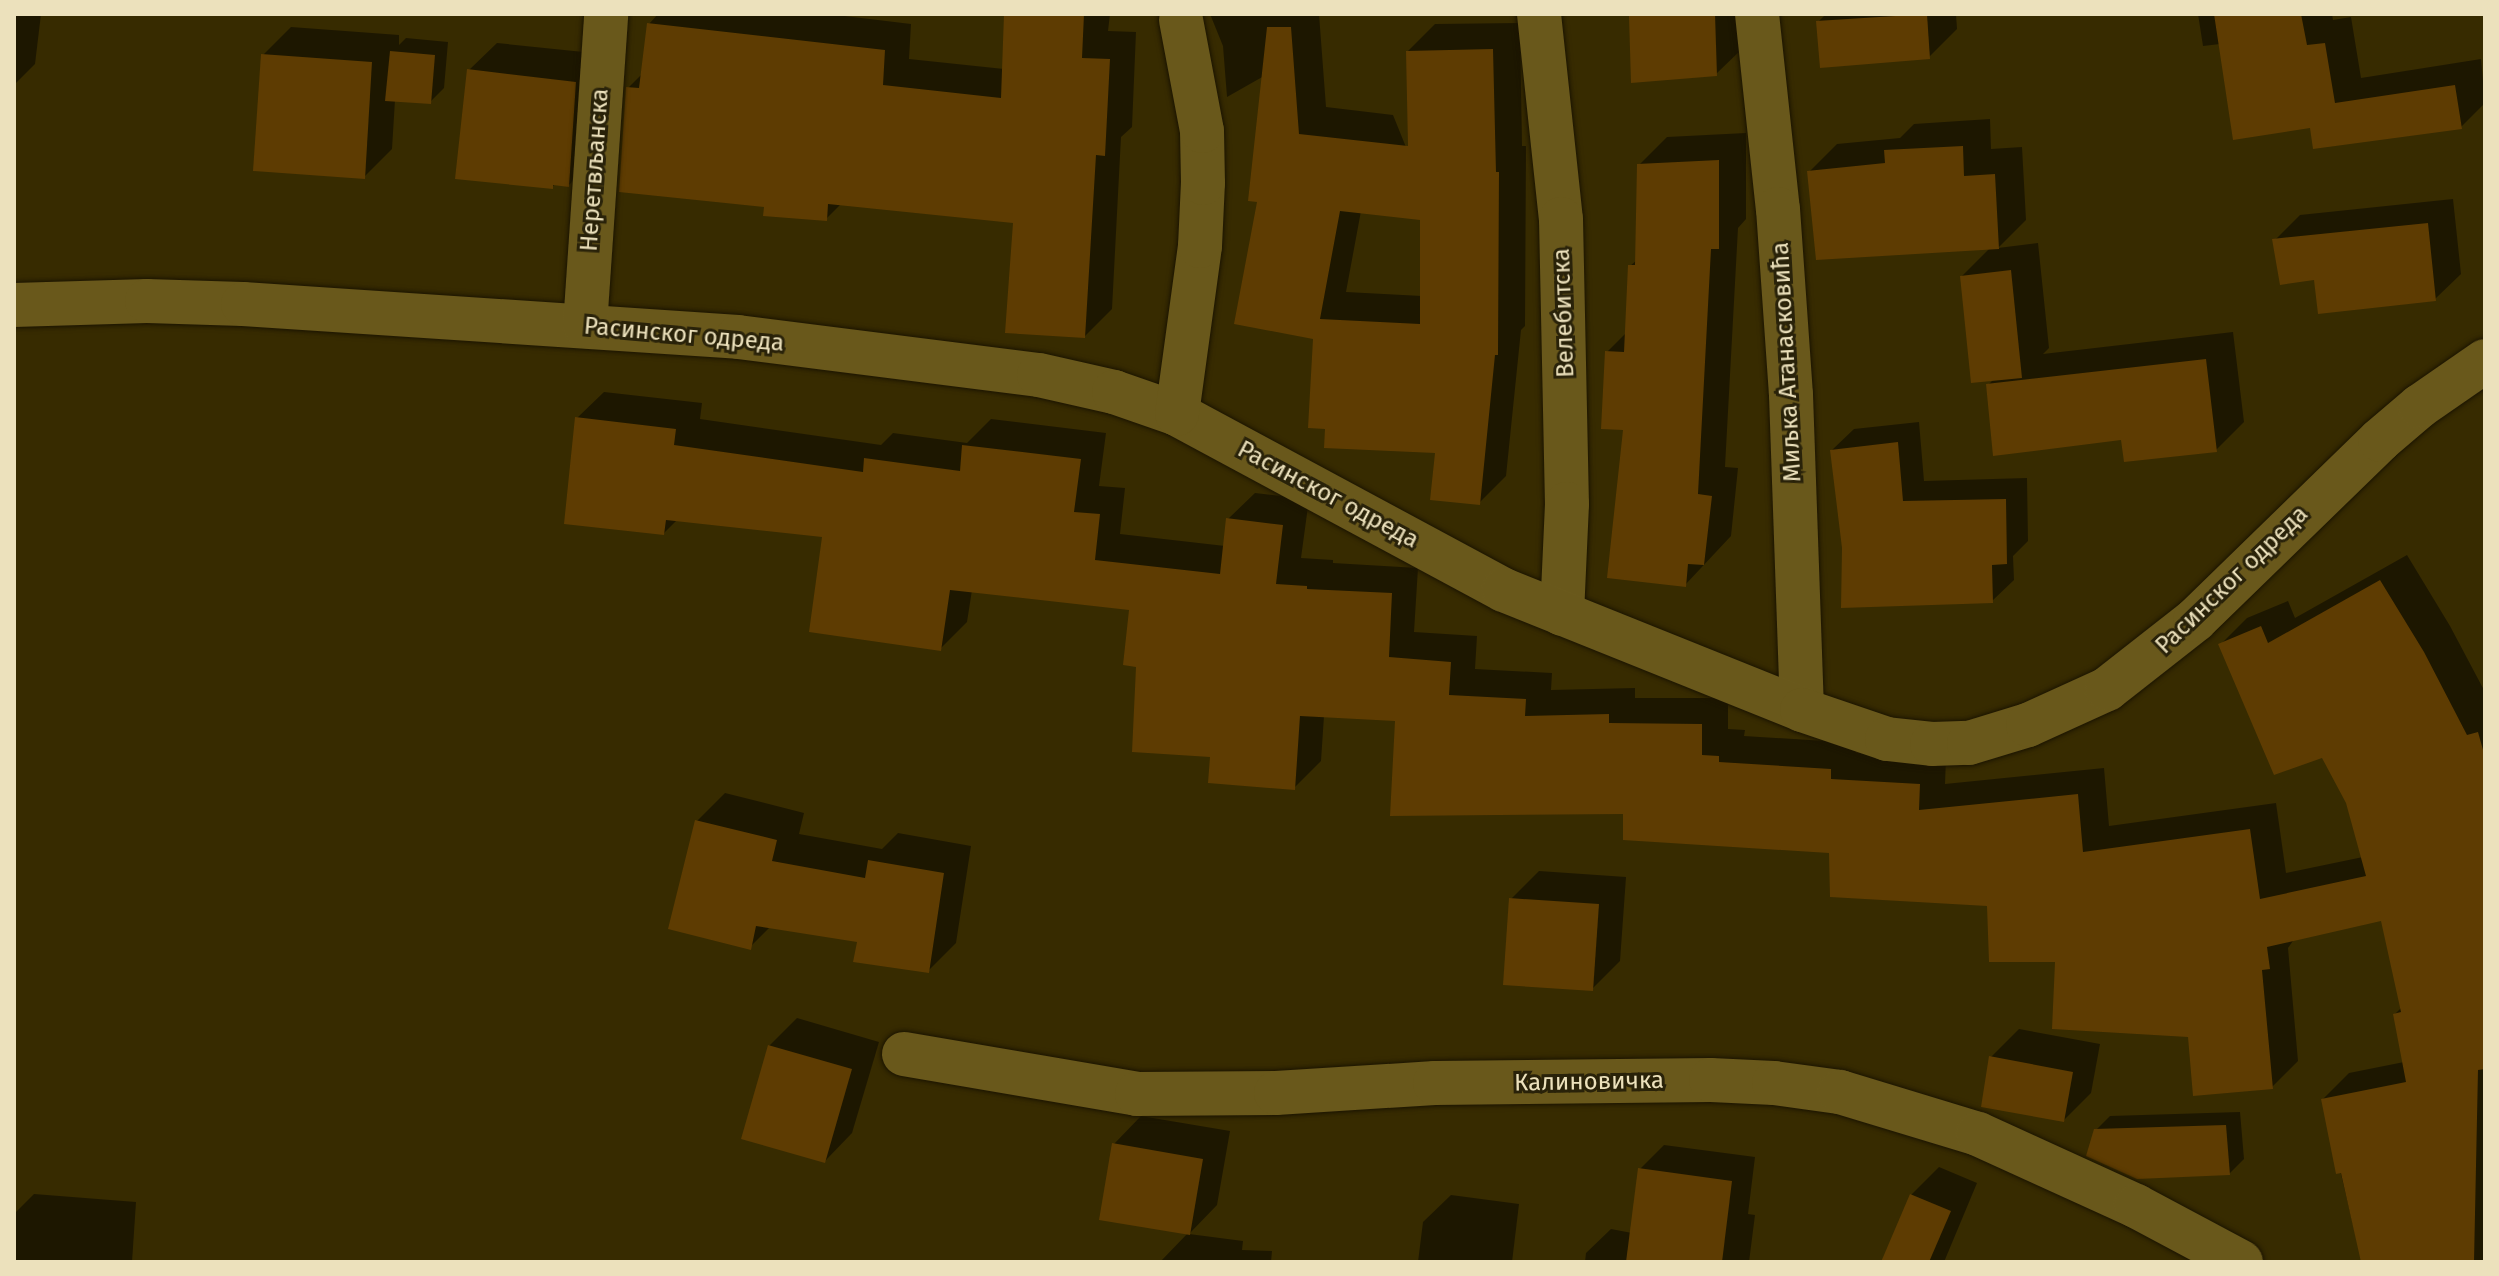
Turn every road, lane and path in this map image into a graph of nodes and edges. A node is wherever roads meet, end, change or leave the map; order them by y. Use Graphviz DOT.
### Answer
graph roads {
  1 [pos="606,14"];
  2 [pos="1539,14"];
  3 [pos="1757,14"];
  4 [pos="1181,20"];
  5 [pos="14,305"];
  6 [pos="585,326"];
  7 [pos="2485,361"];
  8 [pos="1177,414"];
  9 [pos="1562,614"];
  10 [pos="1802,710"];
  11 [pos="904,1054"];
  12 [pos="2241,1262"];
  1 -- 6 [label="street, Неретвљанска"];
  2 -- 9 [label="street, Велебитска"];
  3 -- 10 [label="street, Миљка Атанасковића"];
  4 -- 8 [label="street"];
  5 -- 6 [label="street, Расинског одреда"];
  6 -- 8 [label="street, Расинског одреда"];
  7 -- 10 [label="street, Расинског одреда"];
  8 -- 9 [label="street, Расинског одреда"];
  9 -- 10 [label="street, Расинског одреда"];
  11 -- 12 [label="street, Калиновичка"];
}
